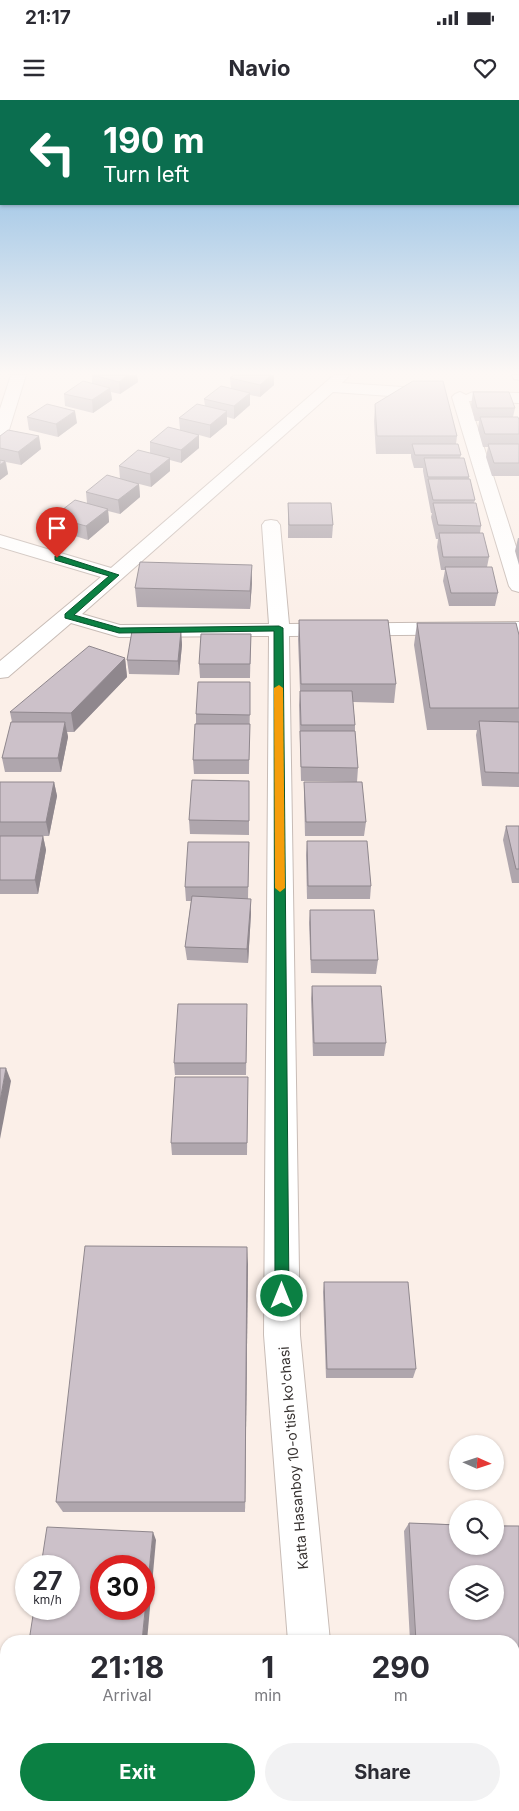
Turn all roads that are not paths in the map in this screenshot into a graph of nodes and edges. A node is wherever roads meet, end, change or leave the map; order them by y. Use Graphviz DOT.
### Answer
graph roads {
  1 [pos="252,455"];
  2 [pos="478,455"];
  3 [pos="271,525"];
  4 [pos="0,541"];
  5 [pos="115,575"];
  6 [pos="519,586"];
  7 [pos="68,616"];
  8 [pos="279,628"];
  9 [pos="519,628"];
  10 [pos="0,672"];
  11 [pos="308,1635"];
  1 -- 5 [label="street"];
  2 -- 6 [label="street"];
  3 -- 8 [label="street, Katta Hasanboy 10-o'tish ko'chasi"];
  4 -- 5 [label="street"];
  5 -- 7 [label="street"];
  7 -- 8 [label="street"];
  7 -- 10 [label="street"];
  8 -- 9 [label="street"];
  8 -- 11 [label="street, Katta Hasanboy 10-o'tish ko'chasi"];
}
